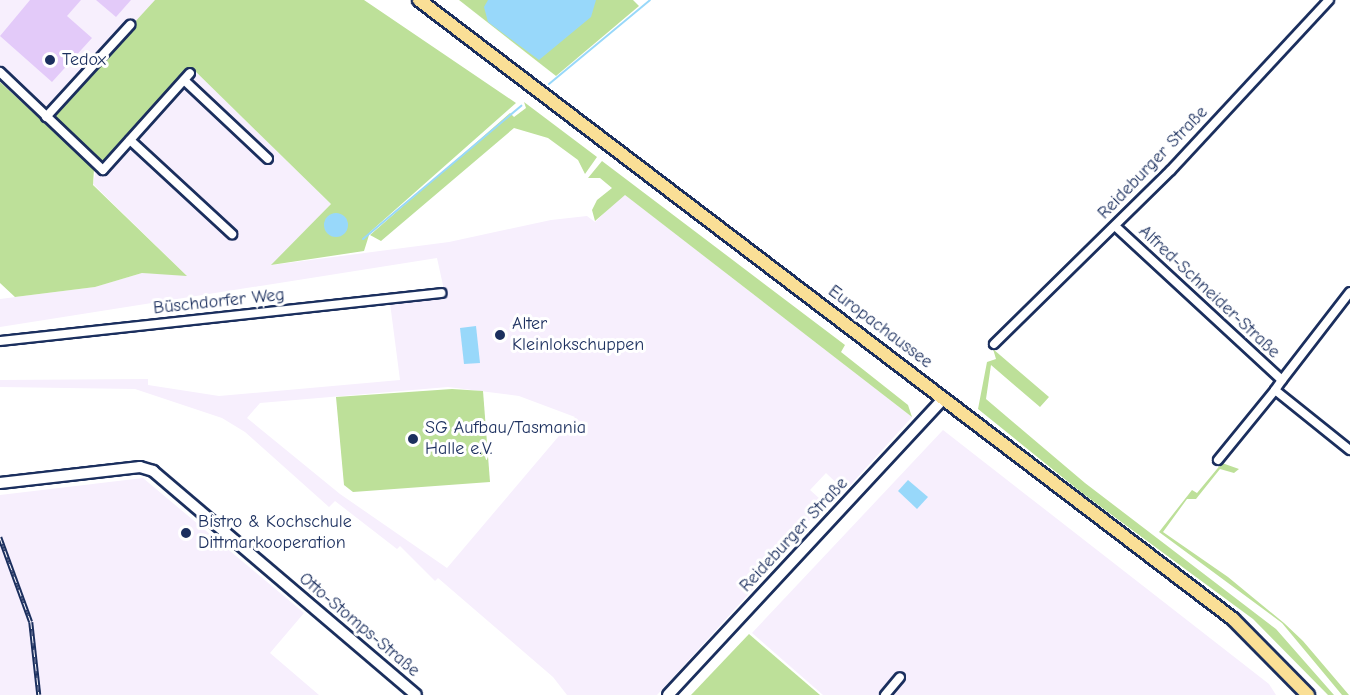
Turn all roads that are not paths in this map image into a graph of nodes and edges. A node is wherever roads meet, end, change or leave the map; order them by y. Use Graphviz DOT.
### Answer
graph roads {
  1 [pos="420,0"];
  2 [pos="1329,0"];
  3 [pos="130,25"];
  4 [pos="0,72"];
  5 [pos="190,73"];
  6 [pos="184,80"];
  7 [pos="46,117"];
  8 [pos="130,140"];
  9 [pos="268,159"];
  10 [pos="1115,226"];
  11 [pos="232,234"];
  12 [pos="1350,292"];
  13 [pos="441,293"];
  14 [pos="0,341"];
  15 [pos="994,344"];
  16 [pos="1282,380"];
  17 [pos="1275,390"];
  18 [pos="944,398"];
  19 [pos="1350,450"];
  20 [pos="1218,460"];
  21 [pos="0,483"];
  22 [pos="900,677"];
  23 [pos="1298,682"];
  24 [pos="416,695"];
  25 [pos="668,695"];
  26 [pos="885,695"];
  27 [pos="1306,695"];
  28 [pos="1315,695"];
  1 -- 18 [label="main road, Europachaussee"];
  2 -- 10 [label="street, Reideburger Straße"];
  3 -- 7 [label="street"];
  4 -- 7 [label="street"];
  5 -- 6 [label="street"];
  6 -- 8 [label="street"];
  6 -- 9 [label="street"];
  7 -- 8 [label="street"];
  8 -- 11 [label="street"];
  10 -- 15 [label="street, Reideburger Straße"];
  10 -- 16 [label="street, Alfred-Schneider-Straße"];
  12 -- 16 [label="street"];
  13 -- 14 [label="street, Büschdorfer Weg"];
  16 -- 17 [label="street, Alfred-Schneider-Straße"];
  17 -- 19 [label="street"];
  17 -- 20 [label="street, Alfred-Schneider-Straße"];
  18 -- 23 [label="main road, Europachaussee"];
  18 -- 25 [label="street, Reideburger Straße"];
  21 -- 24 [label="street, Otto-Stomps-Straße"];
  22 -- 26 [label="street"];
  23 -- 27 [label="main road, Europachaussee"];
  23 -- 28 [label="main road"];
}
